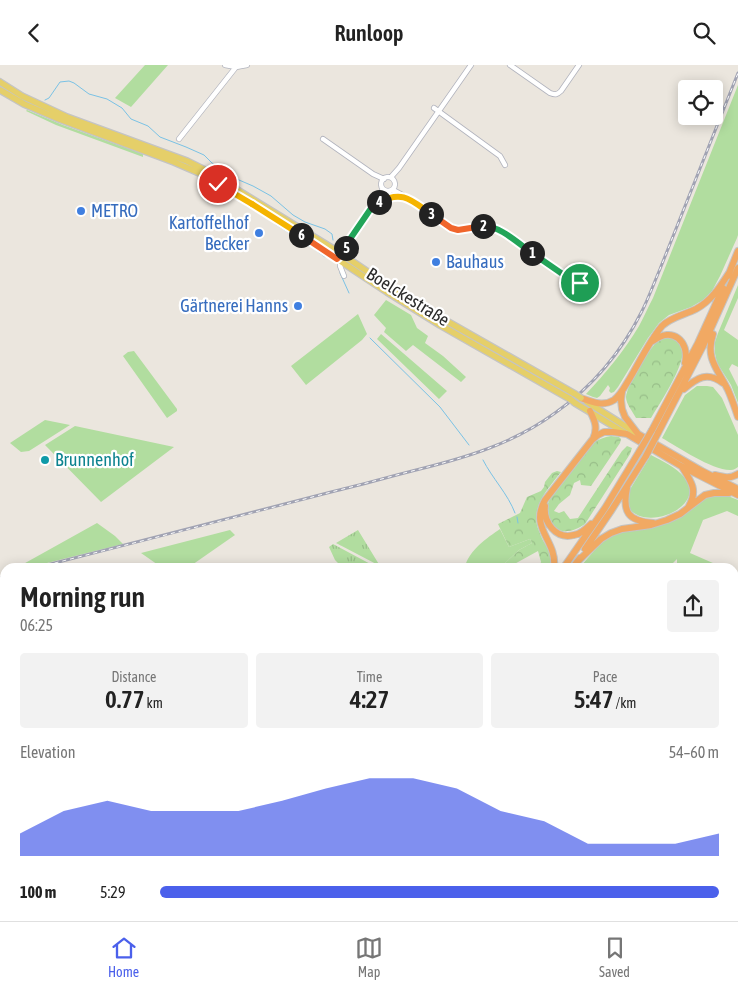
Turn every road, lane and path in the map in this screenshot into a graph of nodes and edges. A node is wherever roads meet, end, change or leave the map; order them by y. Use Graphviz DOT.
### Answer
graph roads {
  1 [pos="226,65"];
  2 [pos="246,65"];
  3 [pos="472,65"];
  4 [pos="510,65"];
  5 [pos="579,65"];
  6 [pos="236,67"];
  7 [pos="0,82"];
  8 [pos="0,90"];
  9 [pos="434,108"];
  10 [pos="439,112"];
  11 [pos="179,139"];
  12 [pos="323,139"];
  13 [pos="505,165"];
  14 [pos="392,179"];
  15 [pos="383,180"];
  16 [pos="394,189"];
  17 [pos="384,190"];
  18 [pos="406,197"];
  19 [pos="374,204"];
  20 [pos="738,251"];
  21 [pos="340,257"];
  22 [pos="738,268"];
  23 [pos="729,273"];
  24 [pos="344,276"];
  25 [pos="579,285"];
  26 [pos="721,309"];
  27 [pos="650,344"];
  28 [pos="677,384"];
  29 [pos="726,386"];
  30 [pos="623,390"];
  31 [pos="681,392"];
  32 [pos="575,398"];
  33 [pos="590,411"];
  34 [pos="738,417"];
  35 [pos="655,432"];
  36 [pos="627,434"];
  37 [pos="638,434"];
  38 [pos="592,440"];
  39 [pos="642,454"];
  40 [pos="681,466"];
  41 [pos="702,471"];
  42 [pos="738,474"];
  43 [pos="628,485"];
  44 [pos="550,492"];
  45 [pos="736,493"];
  46 [pos="605,508"];
  47 [pos="686,510"];
  48 [pos="660,522"];
  49 [pos="578,561"];
  50 [pos="554,563"];
  51 [pos="567,563"];
  1 -- 6 [label="street"];
  2 -- 6 [label="street"];
  3 -- 10 [label="street"];
  4 -- 5 [label="street"];
  6 -- 11 [label="street"];
  7 -- 21 [label="main road, Boelckestraße"];
  8 -- 21 [label="main road, Boelckestraße"];
  9 -- 10 [label="street"];
  10 -- 13 [label="street"];
  10 -- 14 [label="street"];
  12 -- 15 [label="street"];
  14 -- 15 [label="street"];
  14 -- 16 [label="street"];
  15 -- 17 [label="street"];
  16 -- 17 [label="street"];
  16 -- 18 [label="street"];
  17 -- 19 [label="street"];
  18 -- 19 [label="street"];
  18 -- 25 [label="street"];
  19 -- 21 [label="street"];
  20 -- 23 [label="highway"];
  21 -- 24 [label="street"];
  21 -- 32 [label="main road, Boelckestraße"];
  22 -- 26 [label="highway"];
  23 -- 27 [label="highway"];
  23 -- 28 [label="highway"];
  26 -- 29 [label="highway"];
  26 -- 31 [label="highway"];
  27 -- 28 [label="highway"];
  27 -- 30 [label="highway"];
  28 -- 35 [label="highway"];
  29 -- 31 [label="highway"];
  29 -- 34 [label="highway"];
  30 -- 32 [label="highway"];
  30 -- 37 [label="highway"];
  31 -- 35 [label="highway"];
  32 -- 33 [label="main road"];
  32 -- 37 [label="main road"];
  33 -- 36 [label="main road"];
  33 -- 38 [label="highway"];
  35 -- 39 [label="highway, bridge"];
  36 -- 38 [label="highway"];
  36 -- 40 [label="highway"];
  37 -- 41 [label="highway"];
  38 -- 44 [label="highway"];
  39 -- 43 [label="highway"];
  39 -- 46 [label="highway"];
  40 -- 45 [label="highway"];
  40 -- 47 [label="highway"];
  41 -- 42 [label="highway"];
  41 -- 45 [label="highway"];
  43 -- 48 [label="highway"];
  43 -- 49 [label="highway"];
  44 -- 46 [label="highway"];
  44 -- 50 [label="highway"];
  45 -- 47 [label="highway"];
  46 -- 51 [label="highway"];
  47 -- 48 [label="highway"];
  48 -- 49 [label="highway"];
}
